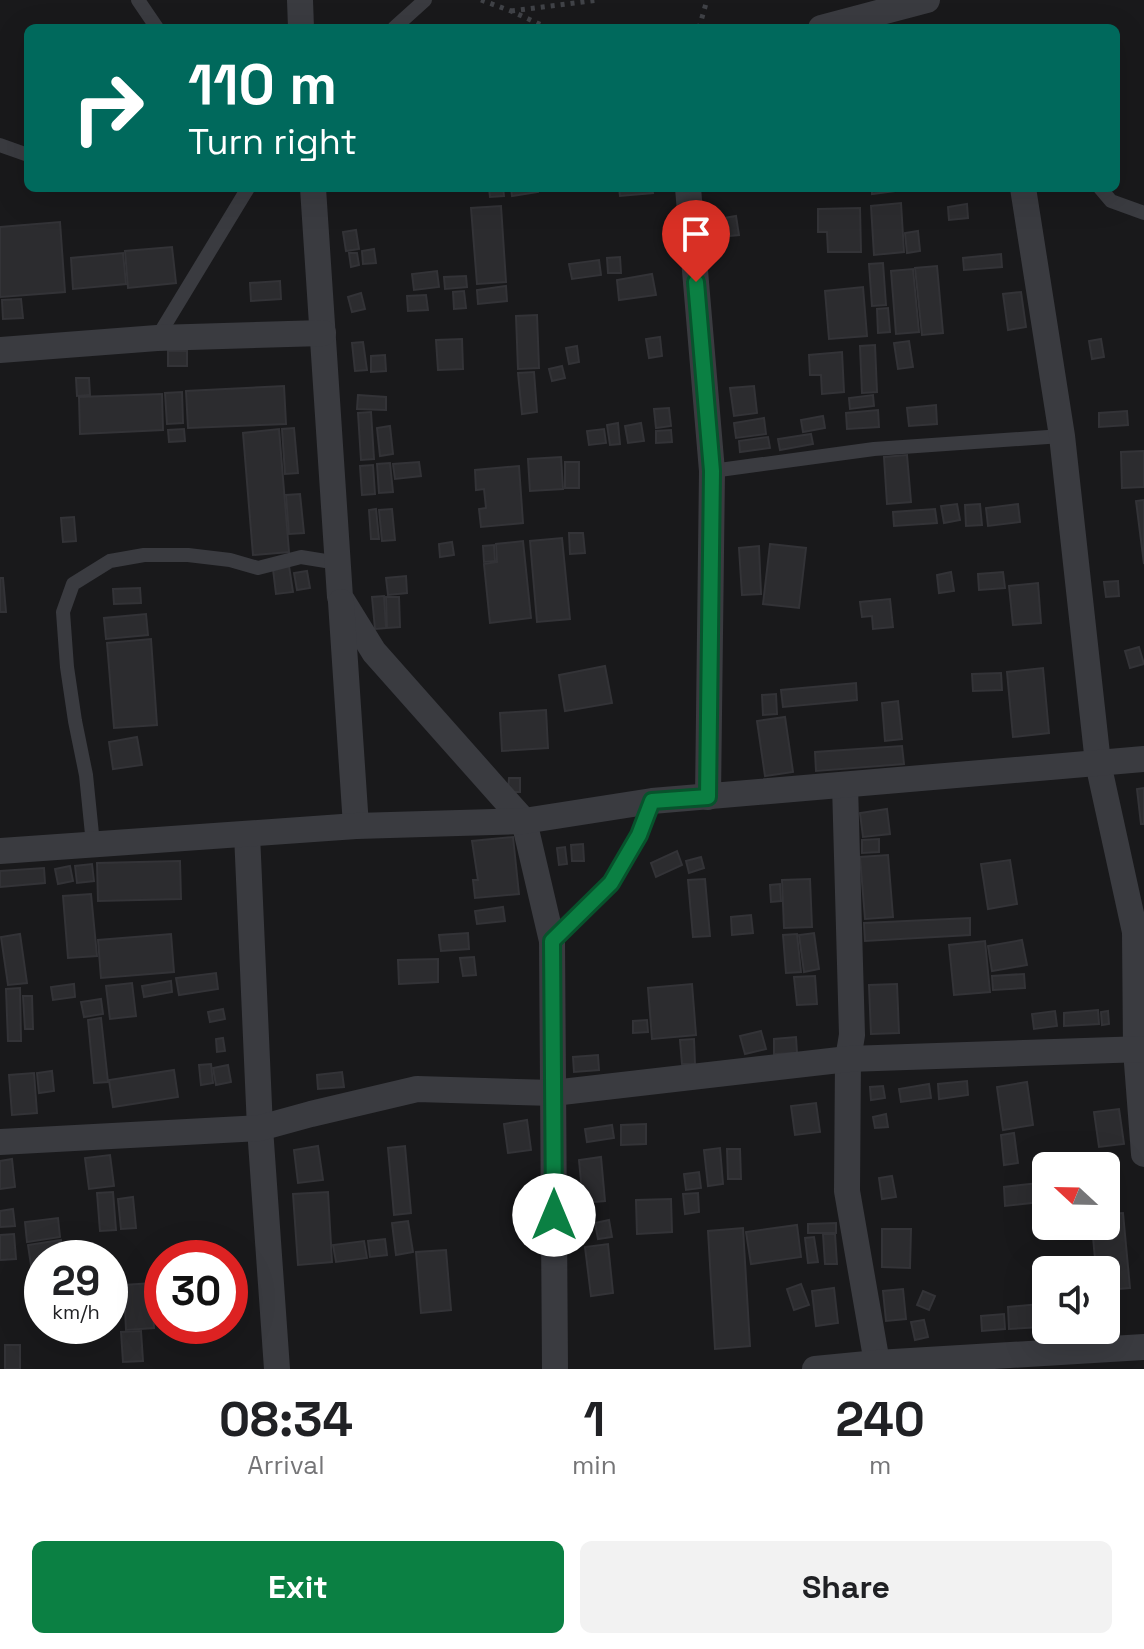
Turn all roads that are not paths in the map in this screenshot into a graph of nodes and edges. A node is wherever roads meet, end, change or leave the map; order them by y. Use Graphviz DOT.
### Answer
graph roads {
  1 [pos="138,0"];
  2 [pos="300,0"];
  3 [pos="425,0"];
  4 [pos="927,0"];
  5 [pos="154,24"];
  6 [pos="301,24"];
  7 [pos="398,24"];
  8 [pos="836,24"];
  9 [pos="0,145"];
  10 [pos="24,154"];
  11 [pos="246,192"];
  12 [pos="313,192"];
  13 [pos="688,192"];
  14 [pos="1024,192"];
  15 [pos="1103,192"];
  16 [pos="1144,213"];
  17 [pos="323,333"];
  18 [pos="157,338"];
  19 [pos="0,350"];
  20 [pos="1062,436"];
  21 [pos="712,471"];
  22 [pos="338,563"];
  23 [pos="340,597"];
  24 [pos="1144,759"];
  25 [pos="1098,763"];
  26 [pos="845,785"];
  27 [pos="708,797"];
  28 [pos="652,801"];
  29 [pos="524,821"];
  30 [pos="356,826"];
  31 [pos="247,834"];
  32 [pos="93,844"];
  33 [pos="0,851"];
  34 [pos="552,941"];
  35 [pos="1140,1050"];
  36 [pos="848,1059"];
  37 [pos="553,1093"];
  38 [pos="260,1128"];
  39 [pos="0,1142"];
  40 [pos="1144,1154"];
  41 [pos="1144,1347"];
  42 [pos="877,1363"];
  43 [pos="277,1369"];
  44 [pos="555,1369"];
  45 [pos="815,1369"];
  1 -- 5 [label="lane"];
  2 -- 6 [label="street"];
  3 -- 7 [label="lane"];
  4 -- 8 [label="street"];
  9 -- 10 [label="lane"];
  11 -- 18 [label="lane"];
  12 -- 17 [label="street"];
  13 -- 21 [label="street"];
  14 -- 20 [label="street"];
  15 -- 16 [label="lane"];
  17 -- 18 [label="street"];
  17 -- 22 [label="street"];
  18 -- 19 [label="street"];
  20 -- 21 [label="lane"];
  20 -- 25 [label="street"];
  21 -- 27 [label="street"];
  22 -- 23 [label="street"];
  22 -- 32 [label="lane"];
  23 -- 29 [label="street"];
  23 -- 30 [label="street"];
  24 -- 25 [label="street"];
  25 -- 26 [label="street"];
  25 -- 35 [label="street"];
  26 -- 27 [label="street"];
  26 -- 36 [label="street"];
  27 -- 28 [label="street"];
  28 -- 29 [label="street"];
  28 -- 34 [label="lane"];
  29 -- 30 [label="street"];
  29 -- 34 [label="street"];
  30 -- 31 [label="street"];
  31 -- 32 [label="street"];
  31 -- 38 [label="street"];
  32 -- 33 [label="street"];
  34 -- 37 [label="street"];
  35 -- 36 [label="street"];
  35 -- 40 [label="street"];
  36 -- 37 [label="street"];
  36 -- 42 [label="street"];
  37 -- 38 [label="street"];
  37 -- 44 [label="street"];
  38 -- 39 [label="street"];
  38 -- 43 [label="street"];
  41 -- 42 [label="street"];
  42 -- 45 [label="street"];
}
